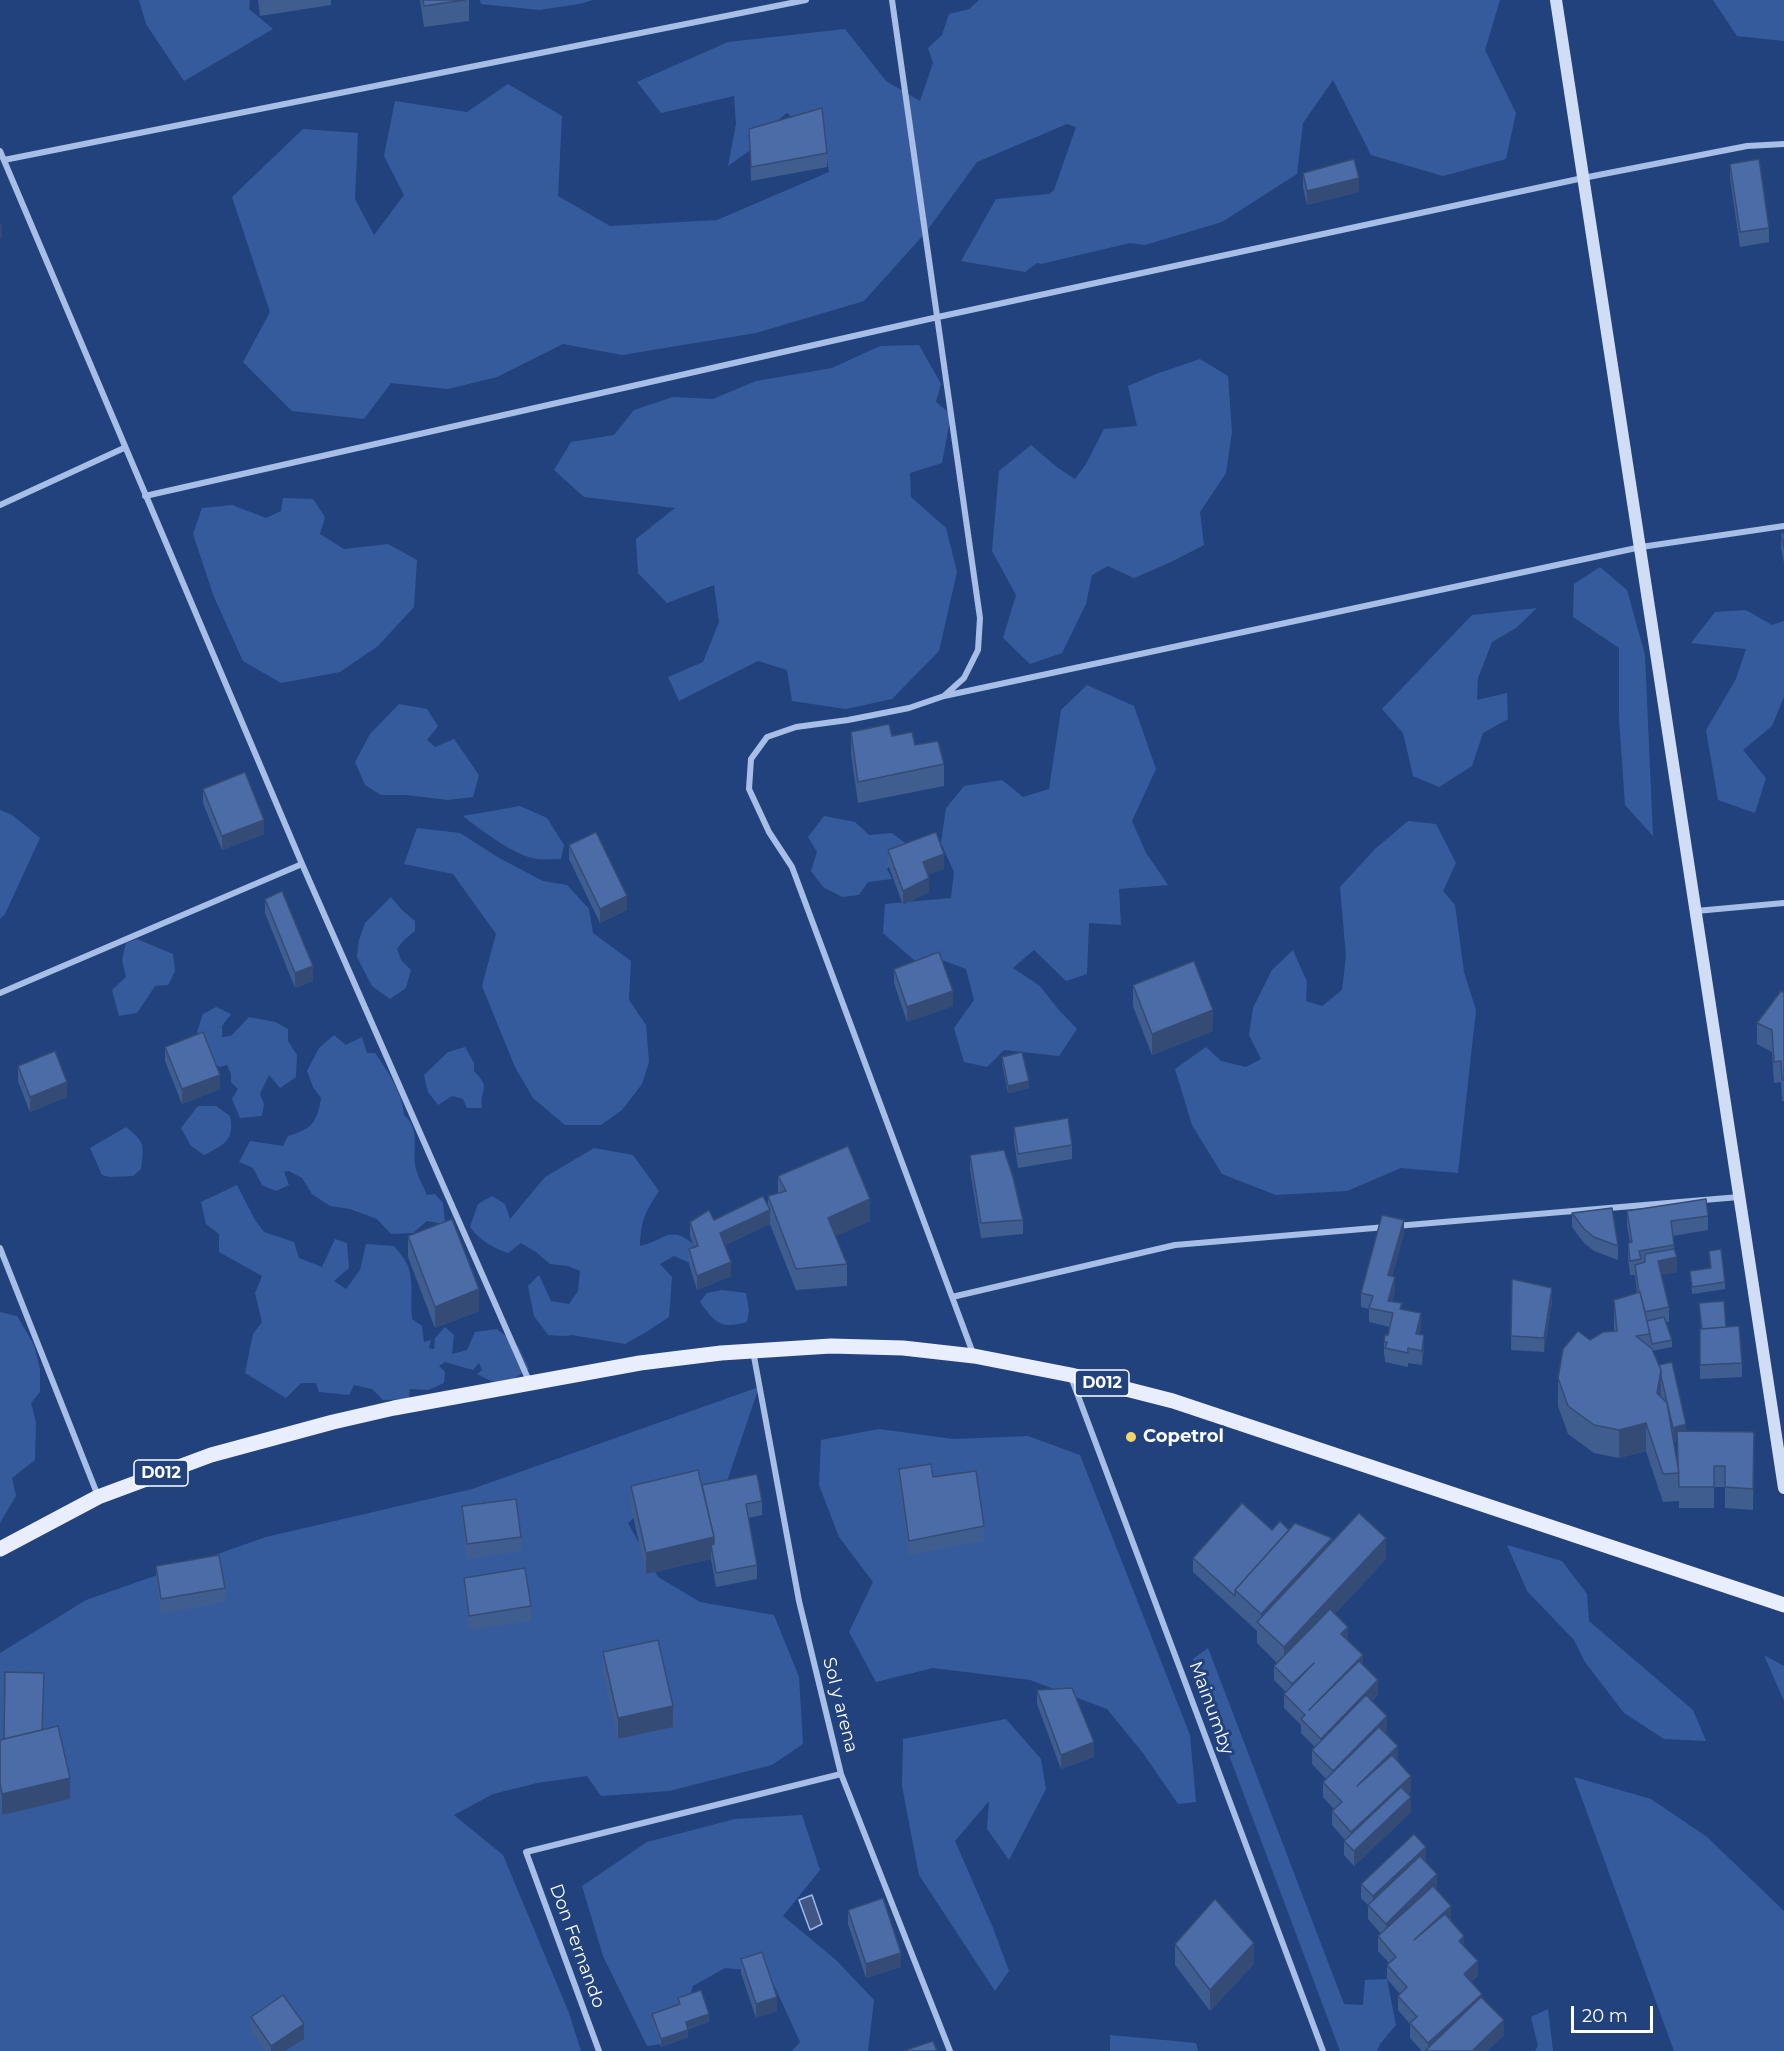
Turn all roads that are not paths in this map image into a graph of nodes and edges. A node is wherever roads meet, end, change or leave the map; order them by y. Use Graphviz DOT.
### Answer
graph roads {
  1 [pos="806,0"];
  2 [pos="892,0"];
  3 [pos="1556,0"];
  4 [pos="1784,144"];
  5 [pos="0,151"];
  6 [pos="4,160"];
  7 [pos="1583,178"];
  8 [pos="938,317"];
  9 [pos="124,448"];
  10 [pos="145,496"];
  11 [pos="0,505"];
  12 [pos="1784,526"];
  13 [pos="1641,547"];
  14 [pos="944,696"];
  15 [pos="302,864"];
  16 [pos="1784,903"];
  17 [pos="1696,911"];
  18 [pos="0,993"];
  19 [pos="1740,1197"];
  20 [pos="0,1248"];
  21 [pos="952,1297"];
  22 [pos="752,1350"];
  23 [pos="974,1356"];
  24 [pos="1071,1375"];
  25 [pos="529,1382"];
  26 [pos="1784,1488"];
  27 [pos="98,1497"];
  28 [pos="0,1549"];
  29 [pos="1784,1605"];
  30 [pos="841,1774"];
  31 [pos="599,2051"];
  32 [pos="950,2051"];
  33 [pos="1323,2051"];
  1 -- 6 [label="street"];
  2 -- 8 [label="street"];
  3 -- 7 [label="street"];
  4 -- 7 [label="street"];
  5 -- 6 [label="street"];
  6 -- 9 [label="street"];
  7 -- 8 [label="street"];
  7 -- 13 [label="street"];
  8 -- 10 [label="street"];
  8 -- 14 [label="street"];
  9 -- 10 [label="street"];
  9 -- 11 [label="street"];
  10 -- 15 [label="street"];
  12 -- 13 [label="street"];
  13 -- 14 [label="street"];
  13 -- 17 [label="street"];
  14 -- 21 [label="street"];
  15 -- 18 [label="street"];
  15 -- 25 [label="street"];
  16 -- 17 [label="street"];
  17 -- 19 [label="street"];
  19 -- 21 [label="street"];
  19 -- 26 [label="street"];
  20 -- 27 [label="street"];
  21 -- 23 [label="street"];
  22 -- 23 [label="main road, D012"];
  22 -- 25 [label="main road, D012"];
  22 -- 30 [label="street, Sol y arena"];
  23 -- 24 [label="main road, D012"];
  24 -- 29 [label="main road, D012"];
  24 -- 33 [label="street, Mainumby"];
  25 -- 27 [label="main road, D012"];
  27 -- 28 [label="main road, D012"];
  30 -- 31 [label="street, Don Fernando"];
  30 -- 32 [label="street, Sol y arena"];
}
